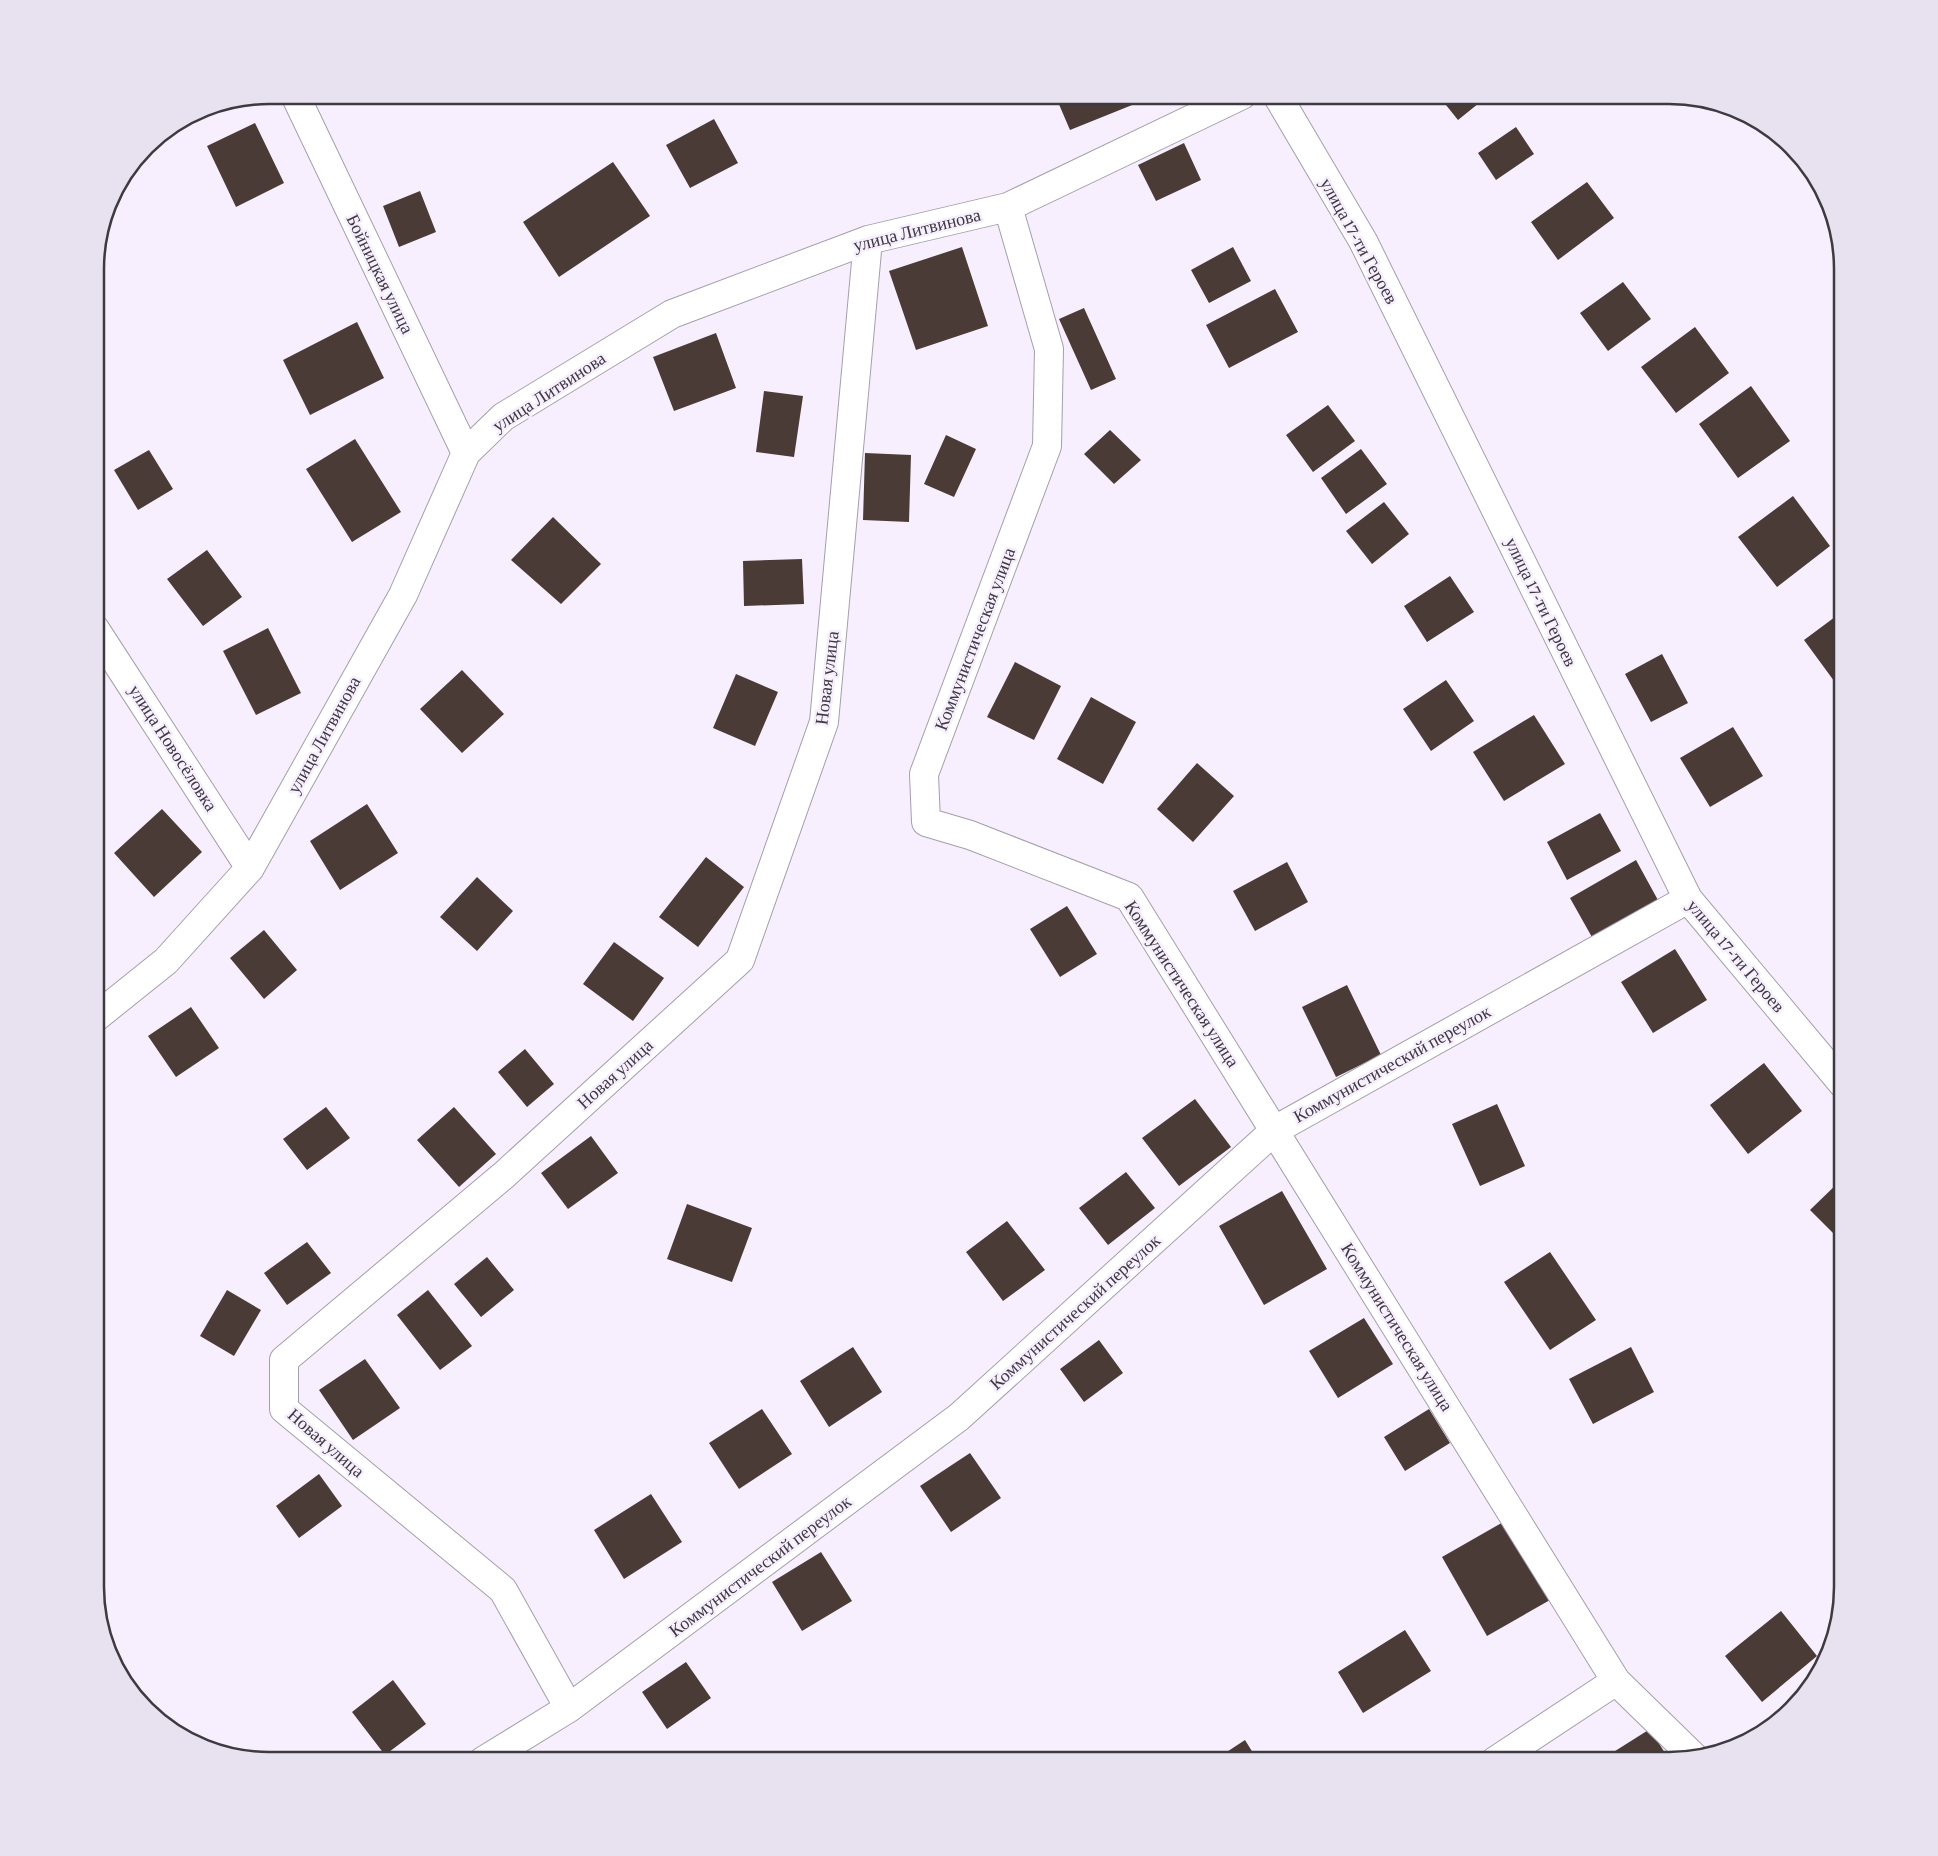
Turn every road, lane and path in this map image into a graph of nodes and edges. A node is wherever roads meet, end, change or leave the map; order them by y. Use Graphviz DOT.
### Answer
graph roads {
  1 [pos="299,104"];
  2 [pos="1223,104"];
  3 [pos="1282,104"];
  4 [pos="1008,207"];
  5 [pos="868,240"];
  6 [pos="466,453"];
  7 [pos="104,643"];
  8 [pos="250,868"];
  9 [pos="1688,899"];
  10 [pos="104,1011"];
  11 [pos="1834,1073"];
  12 [pos="1275,1130"];
  13 [pos="1616,1681"];
  14 [pos="568,1708"];
  15 [pos="1687,1751"];
  16 [pos="498,1752"];
  17 [pos="1509,1752"];
  1 -- 6 [label="street, Бойницкая улица"];
  2 -- 4 [label="street, улица Литвинова"];
  3 -- 9 [label="street, улица 17-ти Героев"];
  4 -- 5 [label="street, улица Литвинова"];
  4 -- 12 [label="street, Коммунистическая улица"];
  5 -- 6 [label="street, улица Литвинова"];
  5 -- 14 [label="street, Новая улица"];
  6 -- 8 [label="street, улица Литвинова"];
  7 -- 8 [label="street, улица Новосёловка"];
  8 -- 10 [label="street, улица Литвинова"];
  9 -- 11 [label="street, улица 17-ти Героев"];
  9 -- 12 [label="street, Коммунистический переулок"];
  12 -- 13 [label="street, Коммунистическая улица"];
  12 -- 14 [label="street, Коммунистический переулок"];
  13 -- 15 [label="street, Коммунистическая улица"];
  13 -- 17 [label="street"];
  14 -- 16 [label="street, Коммунистический переулок"];
}
